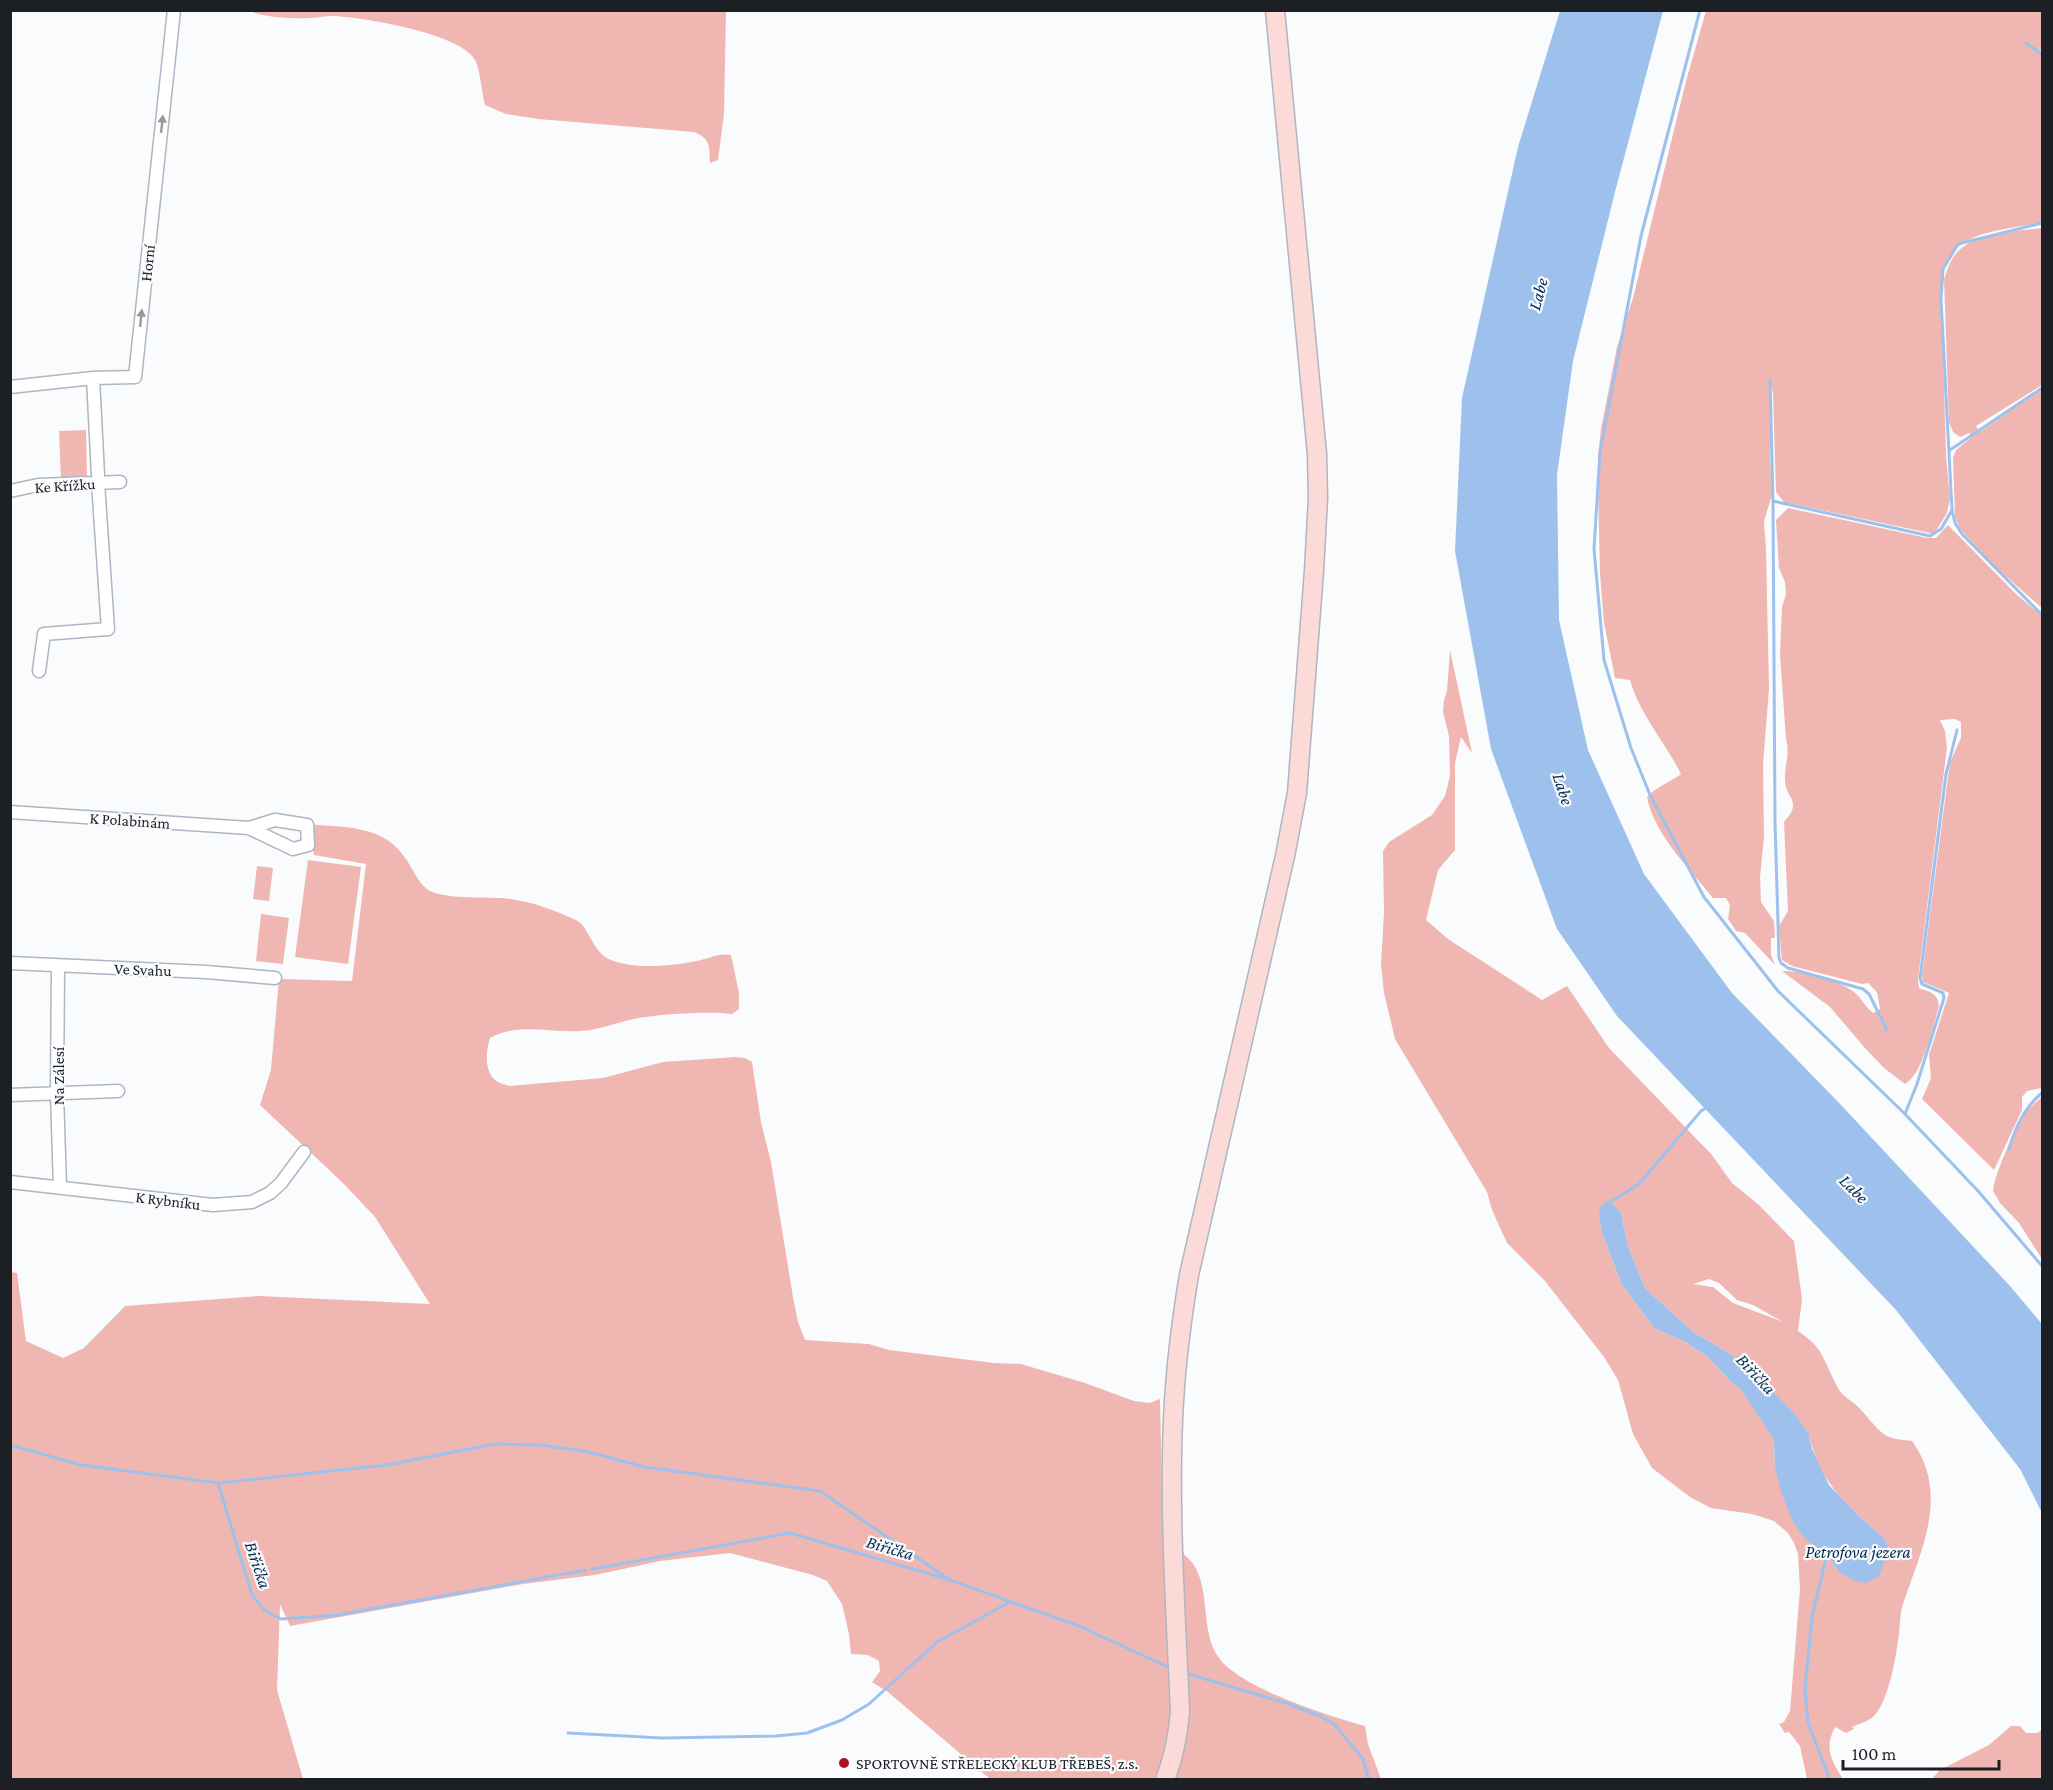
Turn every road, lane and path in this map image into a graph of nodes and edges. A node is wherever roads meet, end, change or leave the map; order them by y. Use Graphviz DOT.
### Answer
graph roads {
  1 [pos="174,10"];
  2 [pos="1275,10"];
  3 [pos="93,378"];
  4 [pos="10,387"];
  5 [pos="98,479"];
  6 [pos="120,482"];
  7 [pos="10,491"];
  8 [pos="39,671"];
  9 [pos="10,812"];
  10 [pos="249,828"];
  11 [pos="10,963"];
  12 [pos="58,966"];
  13 [pos="275,978"];
  14 [pos="118,1091"];
  15 [pos="57,1094"];
  16 [pos="10,1095"];
  17 [pos="304,1152"];
  18 [pos="10,1182"];
  19 [pos="60,1187"];
  20 [pos="1165,1779"];
  3 -- 1 [label="street, Horní, one-way"];
  2 -- 20 [label="street"];
  3 -- 4 [label="street, Horní"];
  3 -- 5 [label="street"];
  5 -- 6 [label="street, Ke Křížku"];
  5 -- 7 [label="street, Ke Křížku"];
  5 -- 8 [label="street"];
  9 -- 10 [label="street, K Polabinám"];
  11 -- 12 [label="street, Ve Svahu"];
  12 -- 13 [label="street, Ve Svahu"];
  12 -- 15 [label="street, Na Zálesí"];
  14 -- 15 [label="street"];
  15 -- 16 [label="street"];
  15 -- 19 [label="street, Na Zálesí"];
  17 -- 19 [label="street, K Rybníku"];
  18 -- 19 [label="street, K Rybníku"];
}
